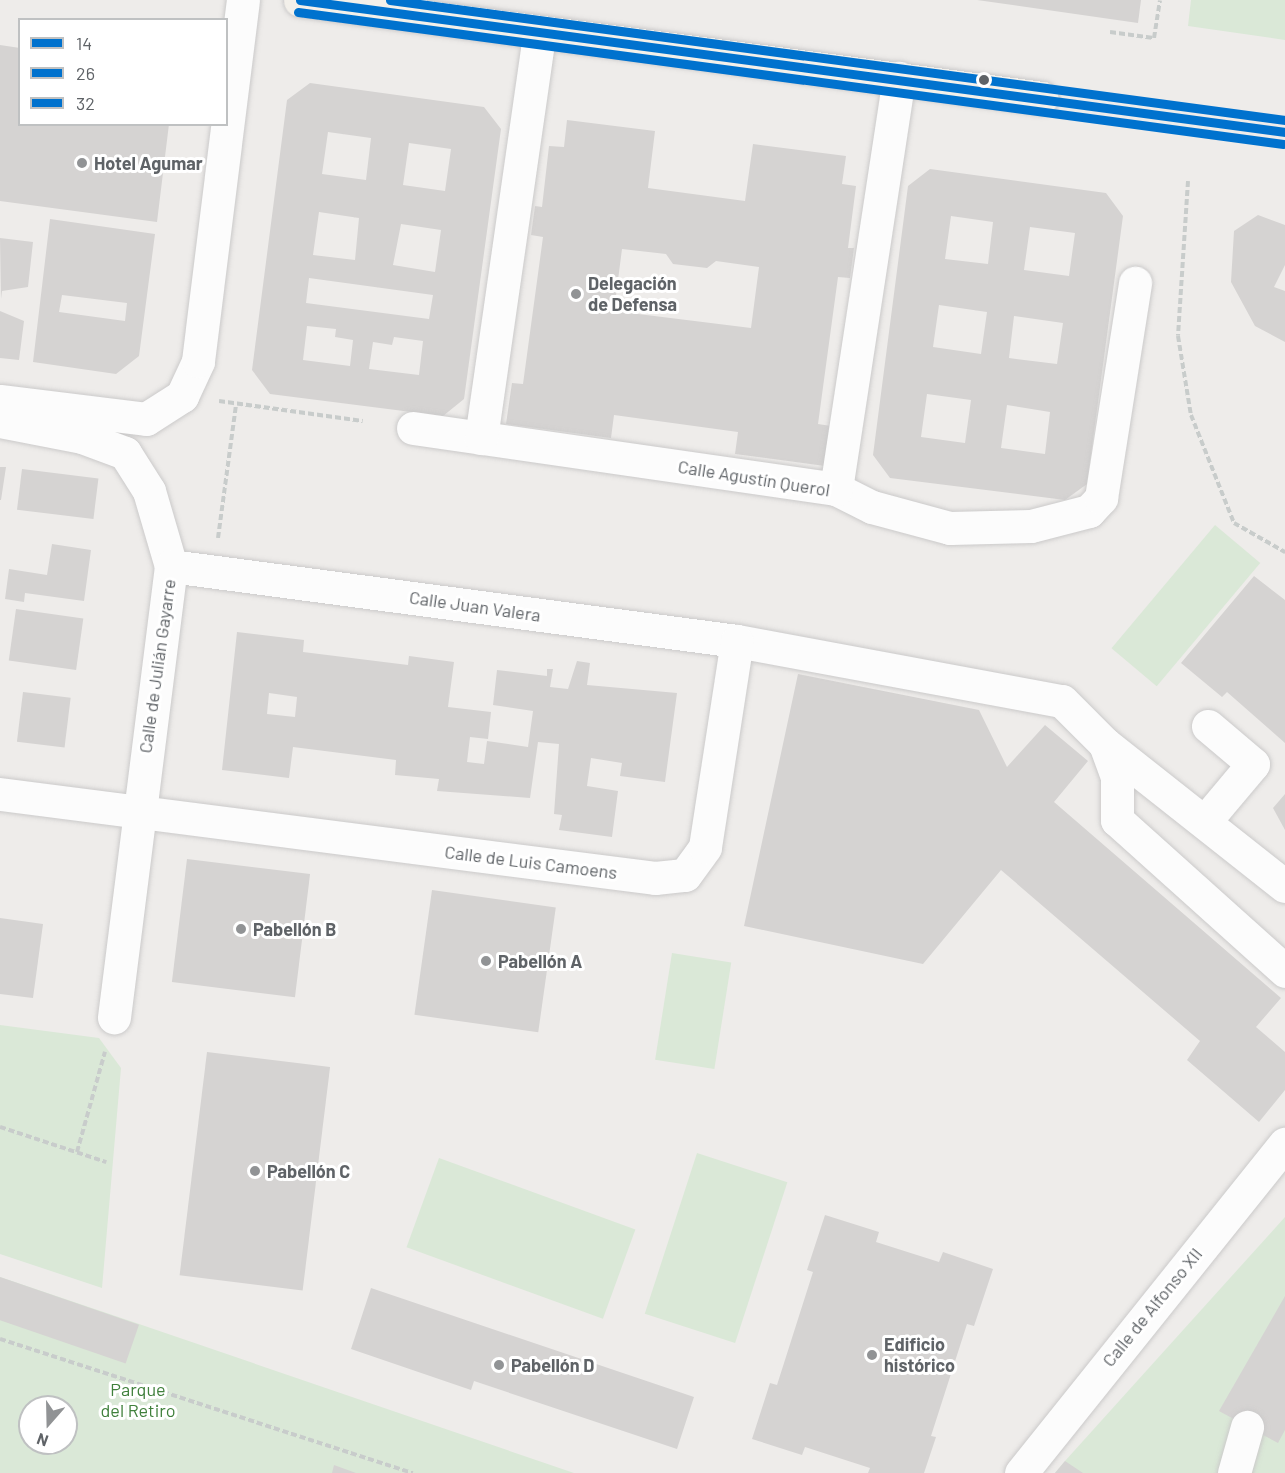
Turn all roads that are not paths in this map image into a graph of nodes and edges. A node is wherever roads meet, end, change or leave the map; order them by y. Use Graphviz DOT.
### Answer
graph roads {
  1 [pos="243,0"];
  2 [pos="300,0"];
  3 [pos="539,34"];
  4 [pos="899,78"];
  5 [pos="1042,98"];
  6 [pos="228,120"];
  7 [pos="227,126"];
  8 [pos="1135,283"];
  9 [pos="0,401"];
  10 [pos="0,421"];
  11 [pos="413,428"];
  12 [pos="481,438"];
  13 [pos="836,489"];
  14 [pos="171,566"];
  15 [pos="736,641"];
  16 [pos="1208,726"];
  17 [pos="1105,744"];
  18 [pos="0,794"];
  19 [pos="137,811"];
  20 [pos="1206,820"];
  21 [pos="1285,886"];
  22 [pos="1285,971"];
  23 [pos="114,1017"];
  24 [pos="1285,1144"];
  25 [pos="1247,1427"];
  26 [pos="1021,1473"];
  27 [pos="1234,1473"];
  1 -- 6 [label="street"];
  2 -- 3 [label="main road"];
  3 -- 4 [label="main road"];
  3 -- 12 [label="street"];
  4 -- 5 [label="main road"];
  4 -- 13 [label="street"];
  7 -- 9 [label="street"];
  8 -- 13 [label="street, Calle Agustín Querol"];
  10 -- 14 [label="street, Calle de Julián Gayarre"];
  11 -- 12 [label="street, Calle Agustín Querol"];
  12 -- 13 [label="street, Calle Agustín Querol"];
  14 -- 15 [label="street, Calle Juan Valera"];
  14 -- 19 [label="street, Calle de Julián Gayarre"];
  15 -- 17 [label="street, Calle Juan Valera"];
  15 -- 19 [label="street, Calle de Luis Camoens"];
  16 -- 20 [label="street"];
  17 -- 20 [label="street, Calle Juan Valera"];
  17 -- 22 [label="street"];
  18 -- 19 [label="street"];
  19 -- 23 [label="street, Calle de Julián Gayarre"];
  20 -- 21 [label="street, Calle Juan Valera"];
  24 -- 26 [label="street, Calle de Alfonso XII"];
  25 -- 27 [label="street"];
}
